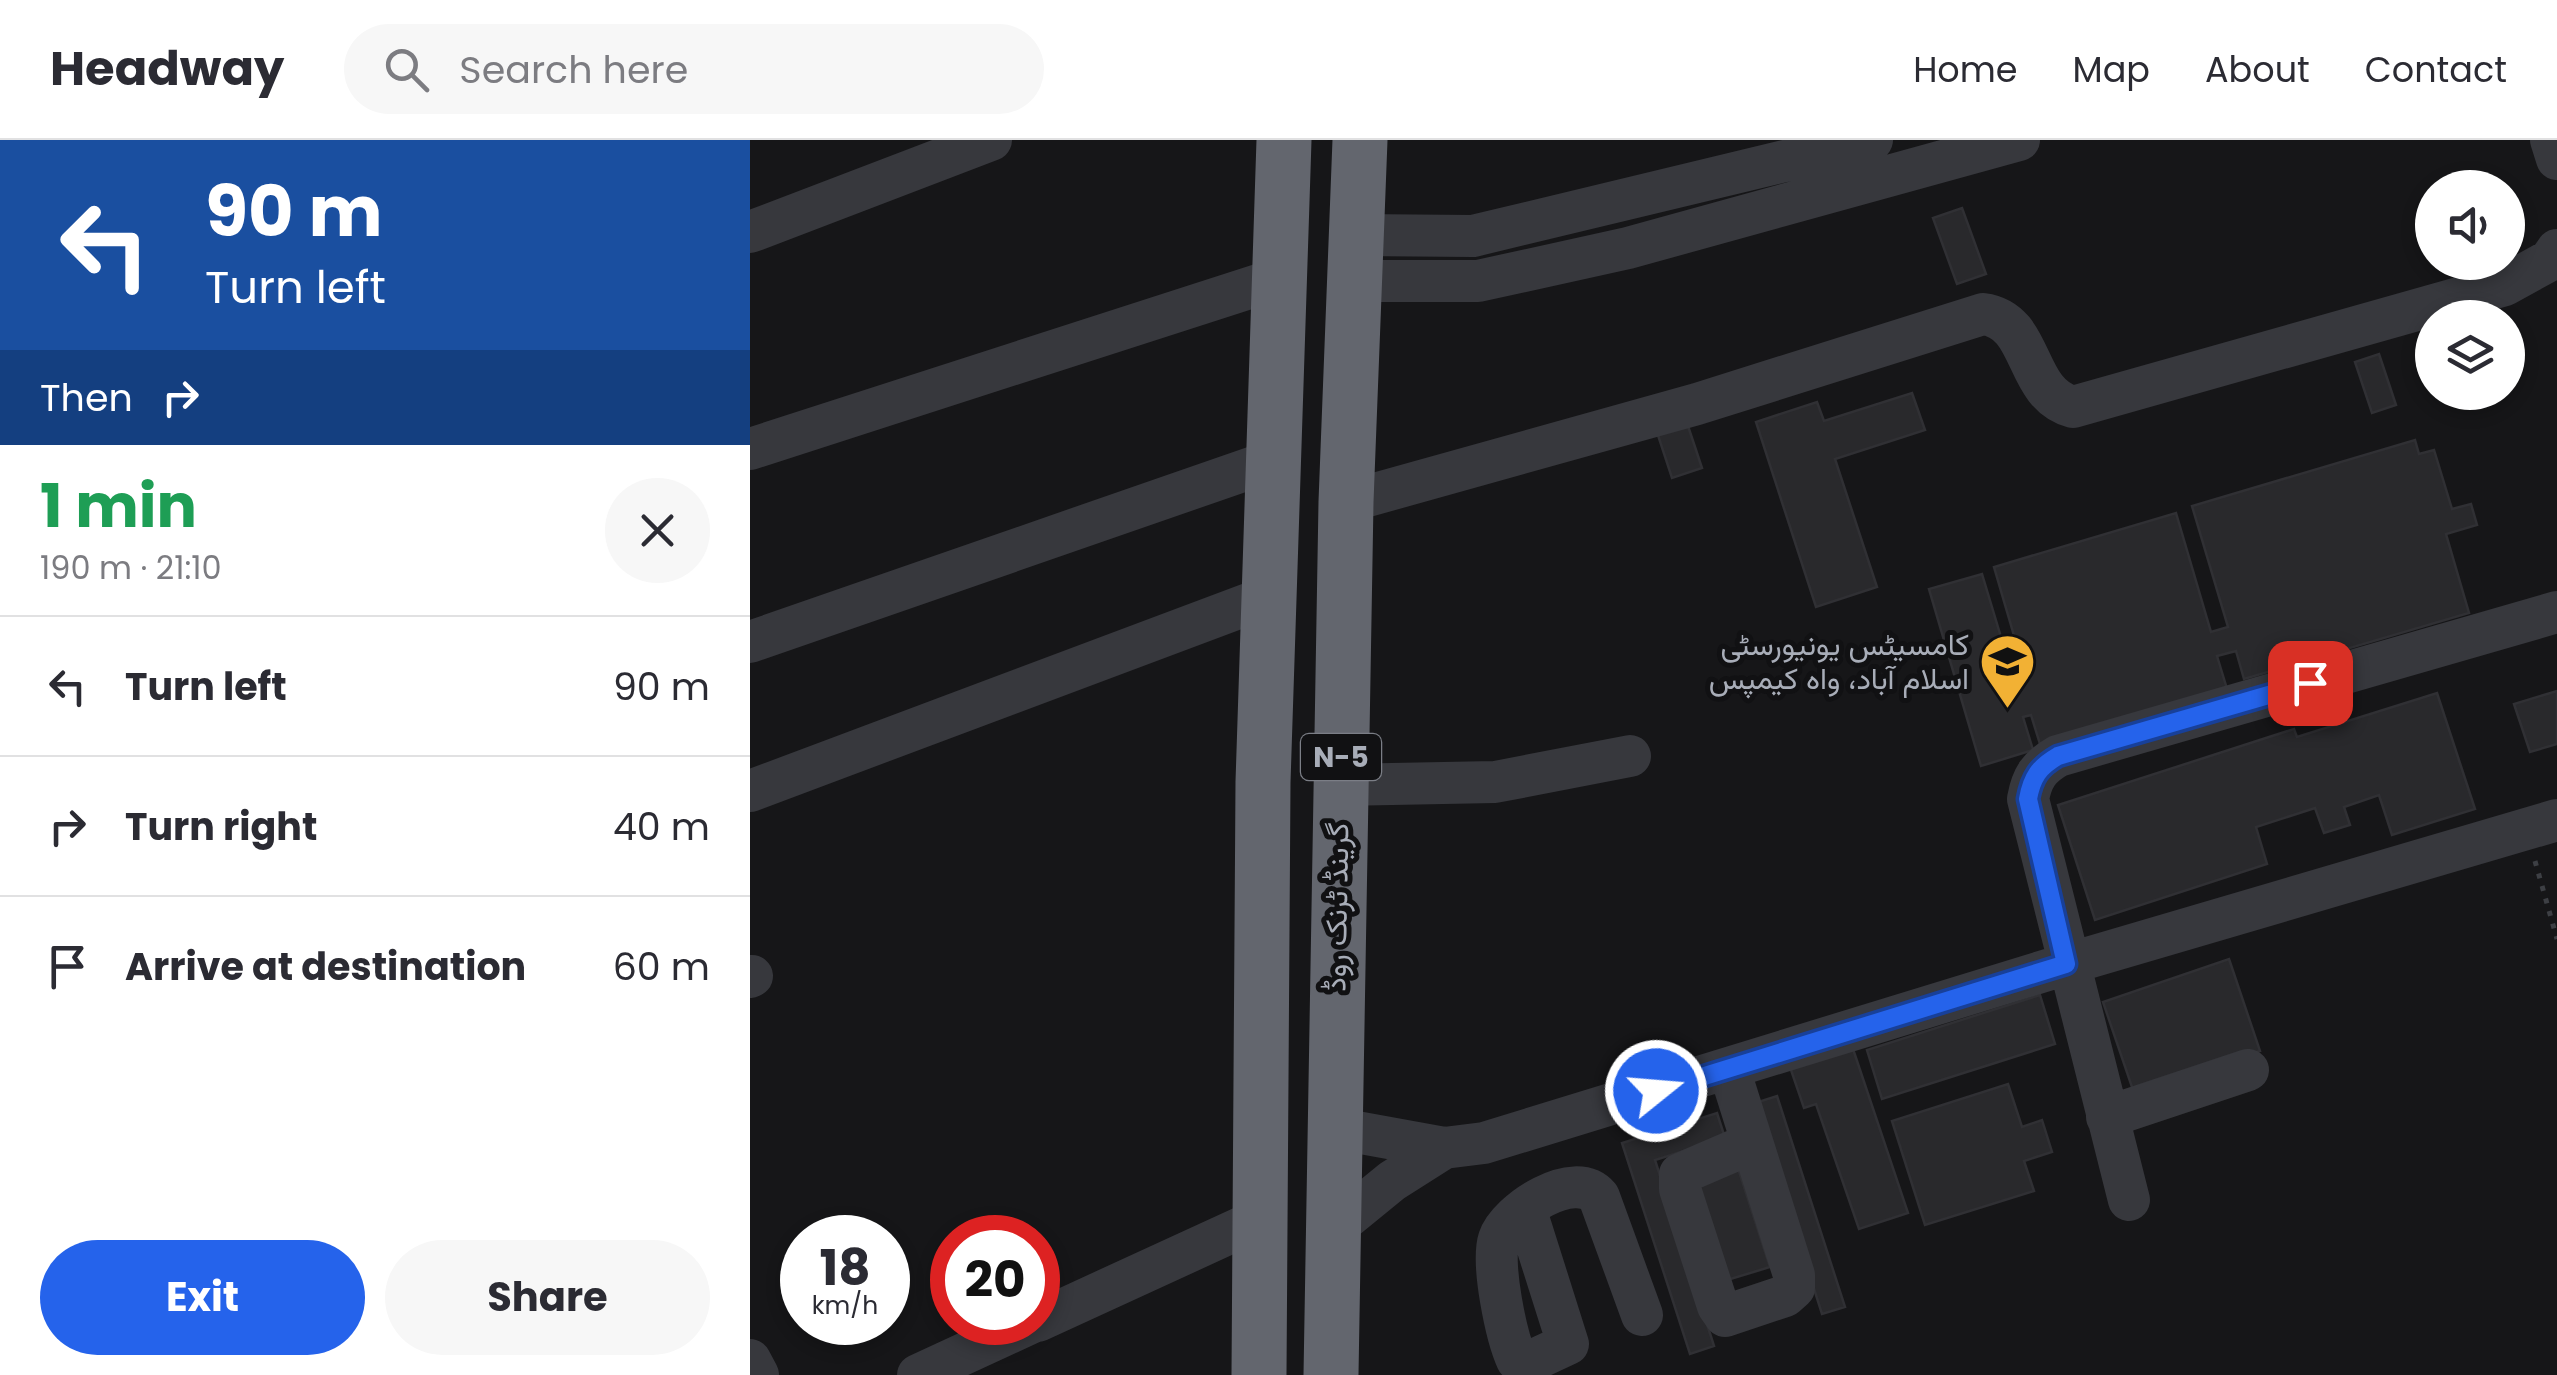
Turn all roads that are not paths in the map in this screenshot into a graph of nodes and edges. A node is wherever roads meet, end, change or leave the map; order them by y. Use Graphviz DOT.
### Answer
graph roads {
  1 [pos="992,140"];
  2 [pos="1284,140"];
  3 [pos="1360,140"];
  4 [pos="1872,140"];
  5 [pos="2020,140"];
  6 [pos="2551,140"];
  7 [pos="2557,159"];
  8 [pos="750,232"];
  9 [pos="2557,250"];
  10 [pos="1354,258"];
  11 [pos="1280,278"];
  12 [pos="750,448"];
  13 [pos="1274,460"];
  14 [pos="1346,502"];
  15 [pos="1270,596"];
  16 [pos="2557,612"];
  17 [pos="750,642"];
  18 [pos="1630,756"];
  19 [pos="1340,785"];
  20 [pos="750,790"];
  21 [pos="2542,825"];
  22 [pos="2066,964"];
  23 [pos="1729,1069"];
  24 [pos="2248,1070"];
  25 [pos="2107,1117"];
  26 [pos="1547,1124"];
  27 [pos="1334,1128"];
  28 [pos="1752,1142"];
  29 [pos="1444,1148"];
  30 [pos="1568,1188"];
  31 [pos="2130,1200"];
  32 [pos="1526,1208"];
  33 [pos="1260,1219"];
  34 [pos="1332,1230"];
  35 [pos="1060,1311"];
  36 [pos="1642,1315"];
  37 [pos="984,1345"];
  38 [pos="750,1360"];
  39 [pos="758,1375"];
  40 [pos="918,1375"];
  41 [pos="1260,1375"];
  42 [pos="1331,1375"];
  1 -- 8 [label="street"];
  2 -- 11 [label="highway, N-5"];
  3 -- 10 [label="highway, گرینڈ ٹرنک روڈ / N-5"];
  4 -- 10 [label="street"];
  5 -- 10 [label="street"];
  6 -- 7 [label="street"];
  9 -- 14 [label="street"];
  10 -- 14 [label="highway, گرینڈ ٹرنک روڈ / N-5"];
  11 -- 12 [label="street"];
  11 -- 13 [label="highway, N-5"];
  13 -- 15 [label="highway, N-5"];
  13 -- 17 [label="street"];
  14 -- 19 [label="highway, گرینڈ ٹرنک روڈ / N-5"];
  15 -- 20 [label="street"];
  15 -- 33 [label="highway, N-5"];
  16 -- 22 [label="street"];
  18 -- 19 [label="street"];
  19 -- 27 [label="highway, گرینڈ ٹرنک روڈ / N-5"];
  21 -- 22 [label="street"];
  22 -- 23 [label="street"];
  22 -- 25 [label="street"];
  23 -- 26 [label="street"];
  23 -- 28 [label="street"];
  24 -- 25 [label="street"];
  25 -- 31 [label="street"];
  26 -- 29 [label="street"];
  26 -- 30 [label="street"];
  27 -- 29 [label="street"];
  27 -- 34 [label="highway, گرینڈ ٹرنک روڈ / N-5"];
  29 -- 34 [label="street"];
  30 -- 32 [label="street"];
  30 -- 36 [label="street"];
  33 -- 35 [label="street"];
  33 -- 41 [label="highway, N-5"];
  34 -- 42 [label="highway, گرینڈ ٹرنک روڈ / N-5"];
  37 -- 40 [label="street"];
  38 -- 39 [label="street"];
}
